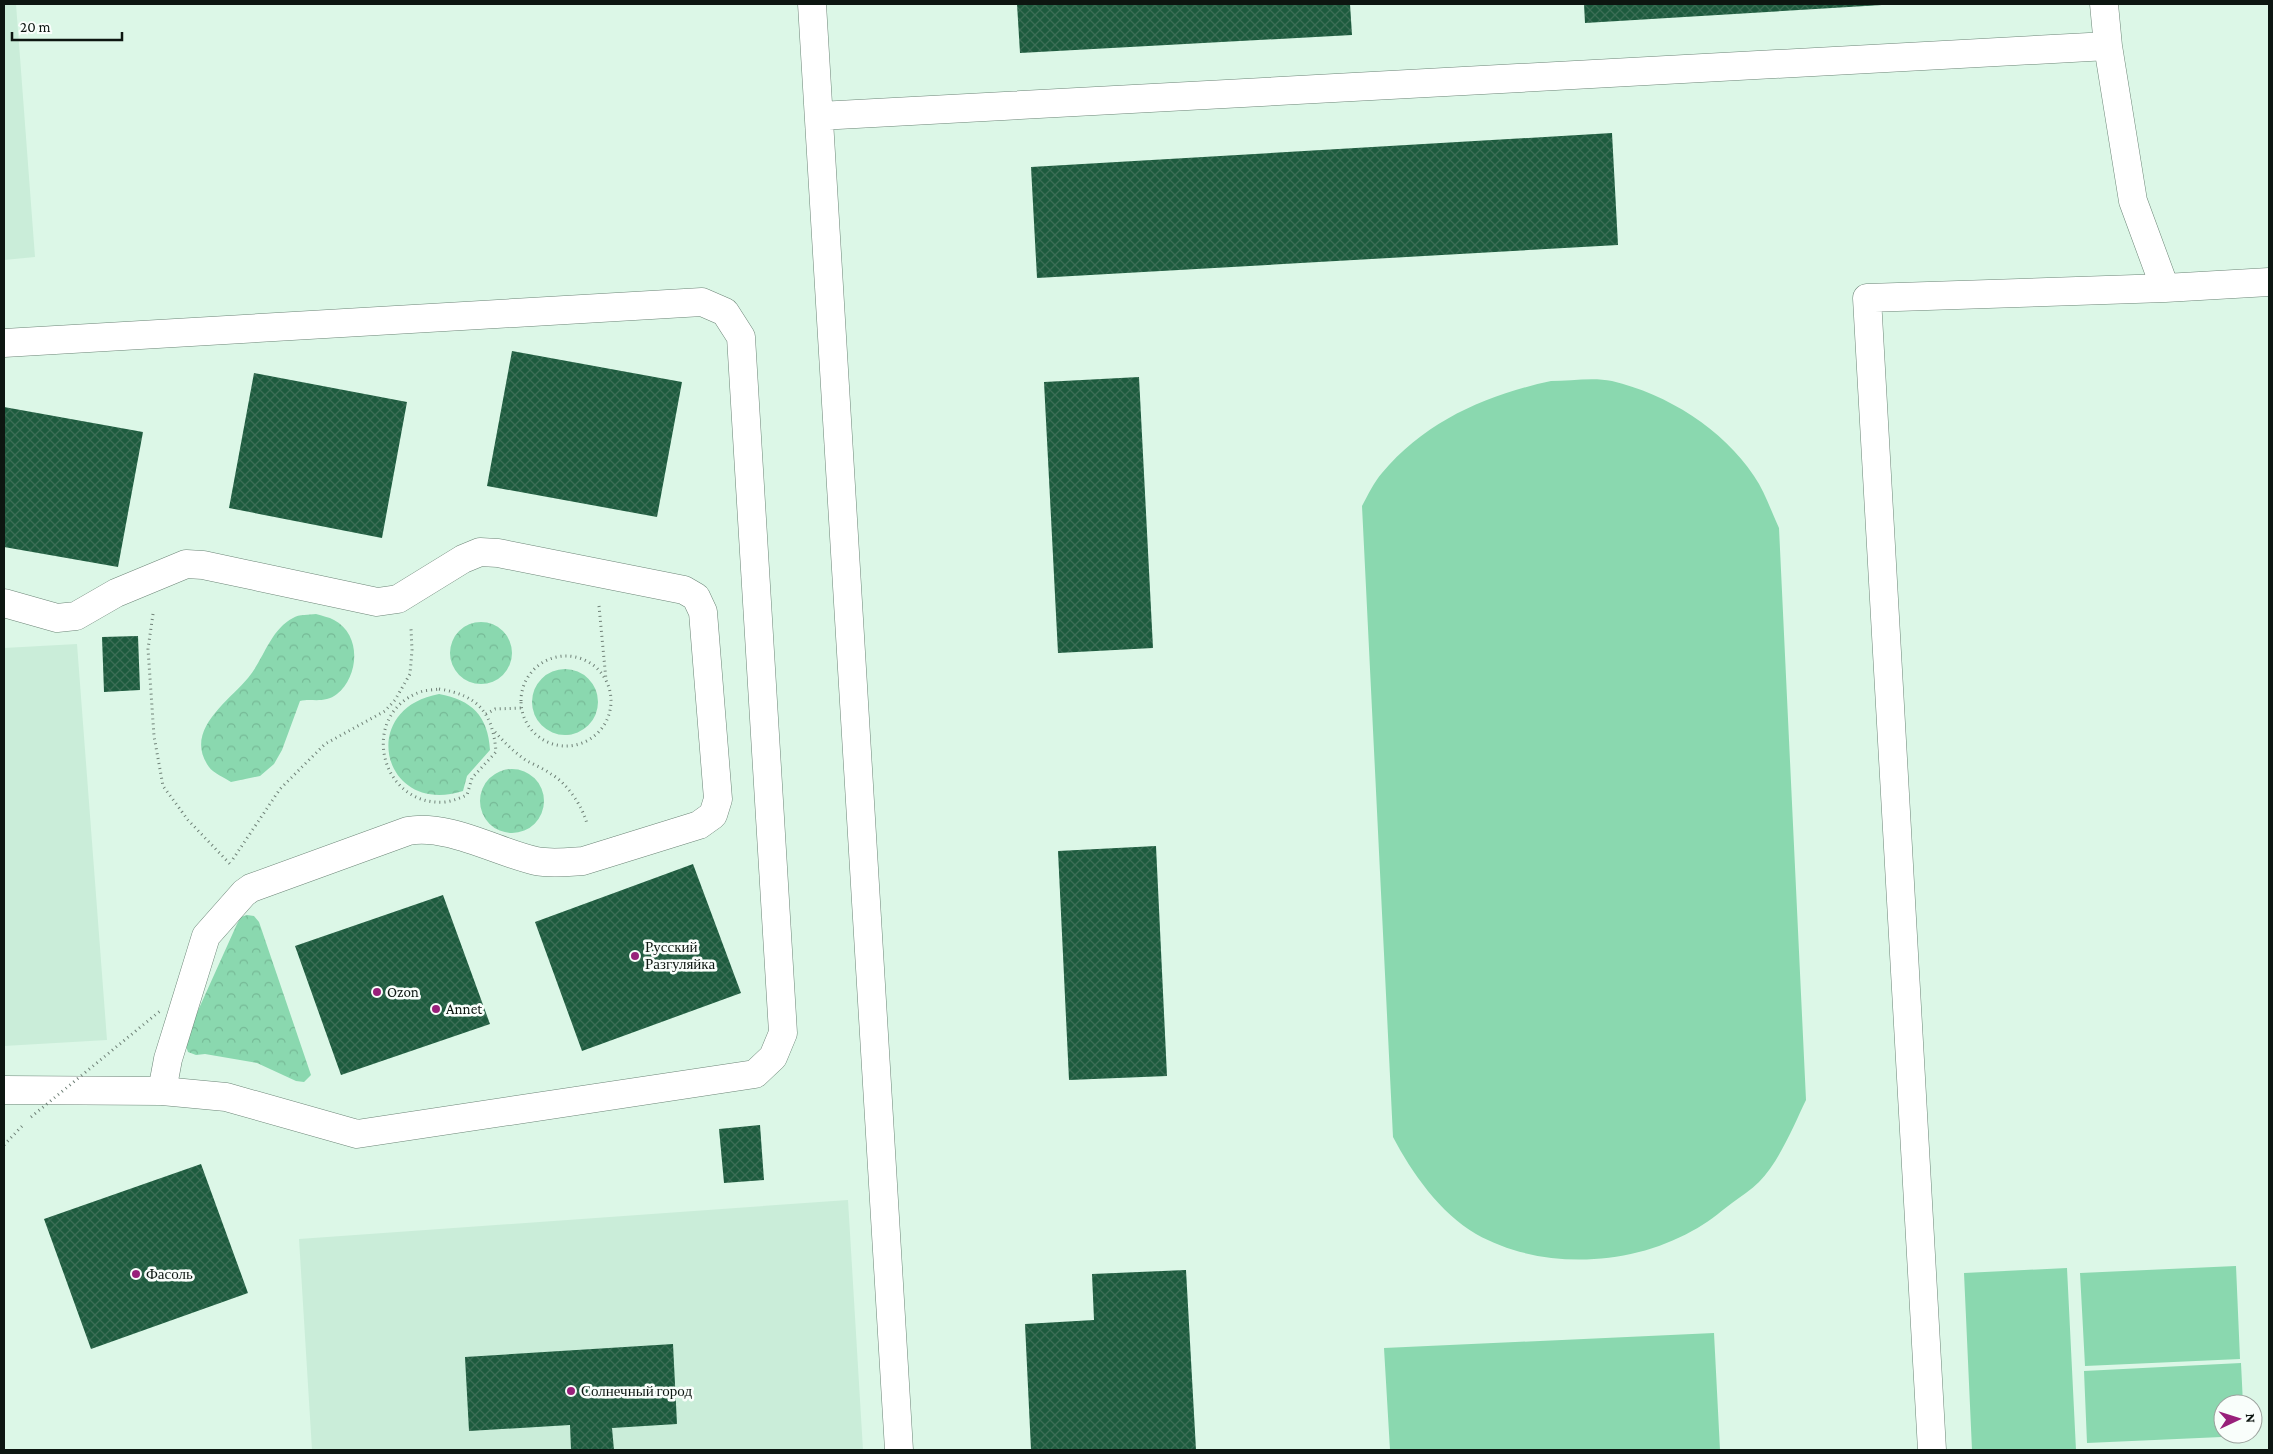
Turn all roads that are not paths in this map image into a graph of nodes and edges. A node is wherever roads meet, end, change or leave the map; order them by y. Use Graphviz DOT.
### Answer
graph roads {
  1 [pos="812,4"];
  2 [pos="2104,4"];
  3 [pos="2108,46"];
  4 [pos="819,116"];
  5 [pos="2269,282"];
  6 [pos="2165,288"];
  7 [pos="4,343"];
  8 [pos="4,603"];
  9 [pos="4,1090"];
  10 [pos="162,1091"];
  11 [pos="899,1450"];
  12 [pos="1932,1450"];
  1 -- 4 [label="lane"];
  2 -- 3 [label="lane"];
  3 -- 4 [label="lane"];
  3 -- 6 [label="lane"];
  4 -- 11 [label="lane"];
  5 -- 6 [label="lane"];
  6 -- 12 [label="lane"];
  7 -- 10 [label="lane"];
  8 -- 10 [label="lane"];
  9 -- 10 [label="lane"];
}
